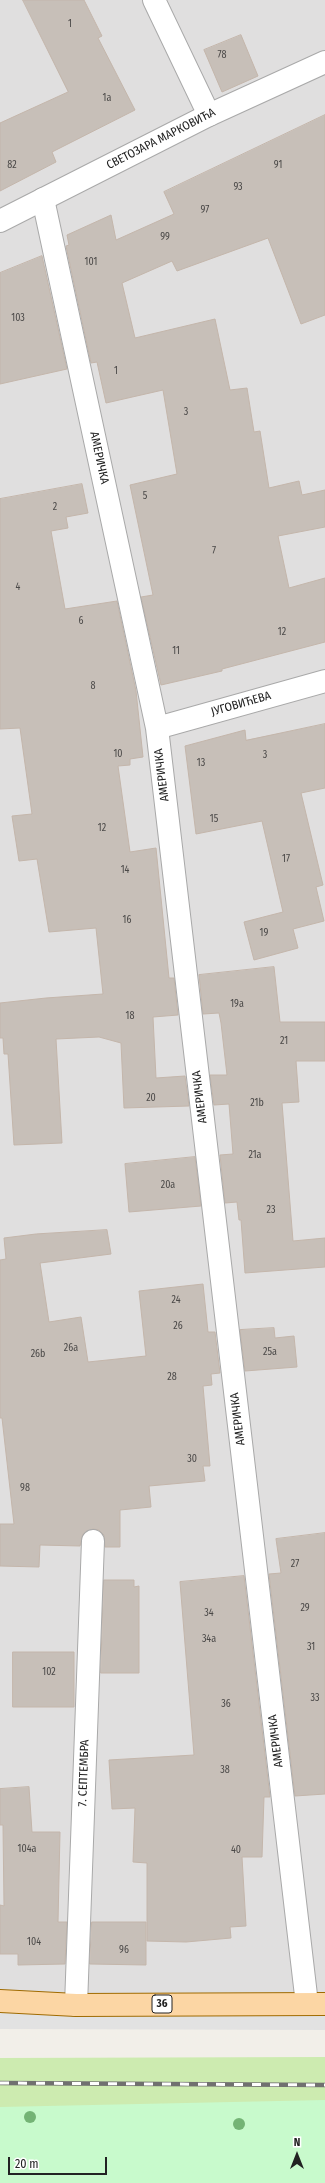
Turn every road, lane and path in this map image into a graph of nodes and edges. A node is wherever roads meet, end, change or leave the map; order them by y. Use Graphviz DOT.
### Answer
graph roads {
  1 [pos="154,0"];
  2 [pos="325,62"];
  3 [pos="209,115"];
  4 [pos="43,199"];
  5 [pos="0,221"];
  6 [pos="325,681"];
  7 [pos="156,728"];
  8 [pos="93,1541"];
  9 [pos="0,2001"];
  10 [pos="316,2004"];
  11 [pos="76,2005"];
  1 -- 3 [label="street"];
  2 -- 3 [label="street, СВЕТОЗАРА МАРКОВИЋА"];
  3 -- 4 [label="street, СВЕТОЗАРА МАРКОВИЋА"];
  4 -- 5 [label="street, СВЕТОЗАРА МАРКОВИЋА"];
  4 -- 7 [label="street, АМЕРИЧКА"];
  6 -- 7 [label="street, ЈУГОВИЋЕВА"];
  7 -- 10 [label="street, АМЕРИЧКА"];
  8 -- 11 [label="street, 7. СЕПТЕМБРА"];
  9 -- 11 [label="main road, 36"];
  10 -- 11 [label="main road, 36"];
}
